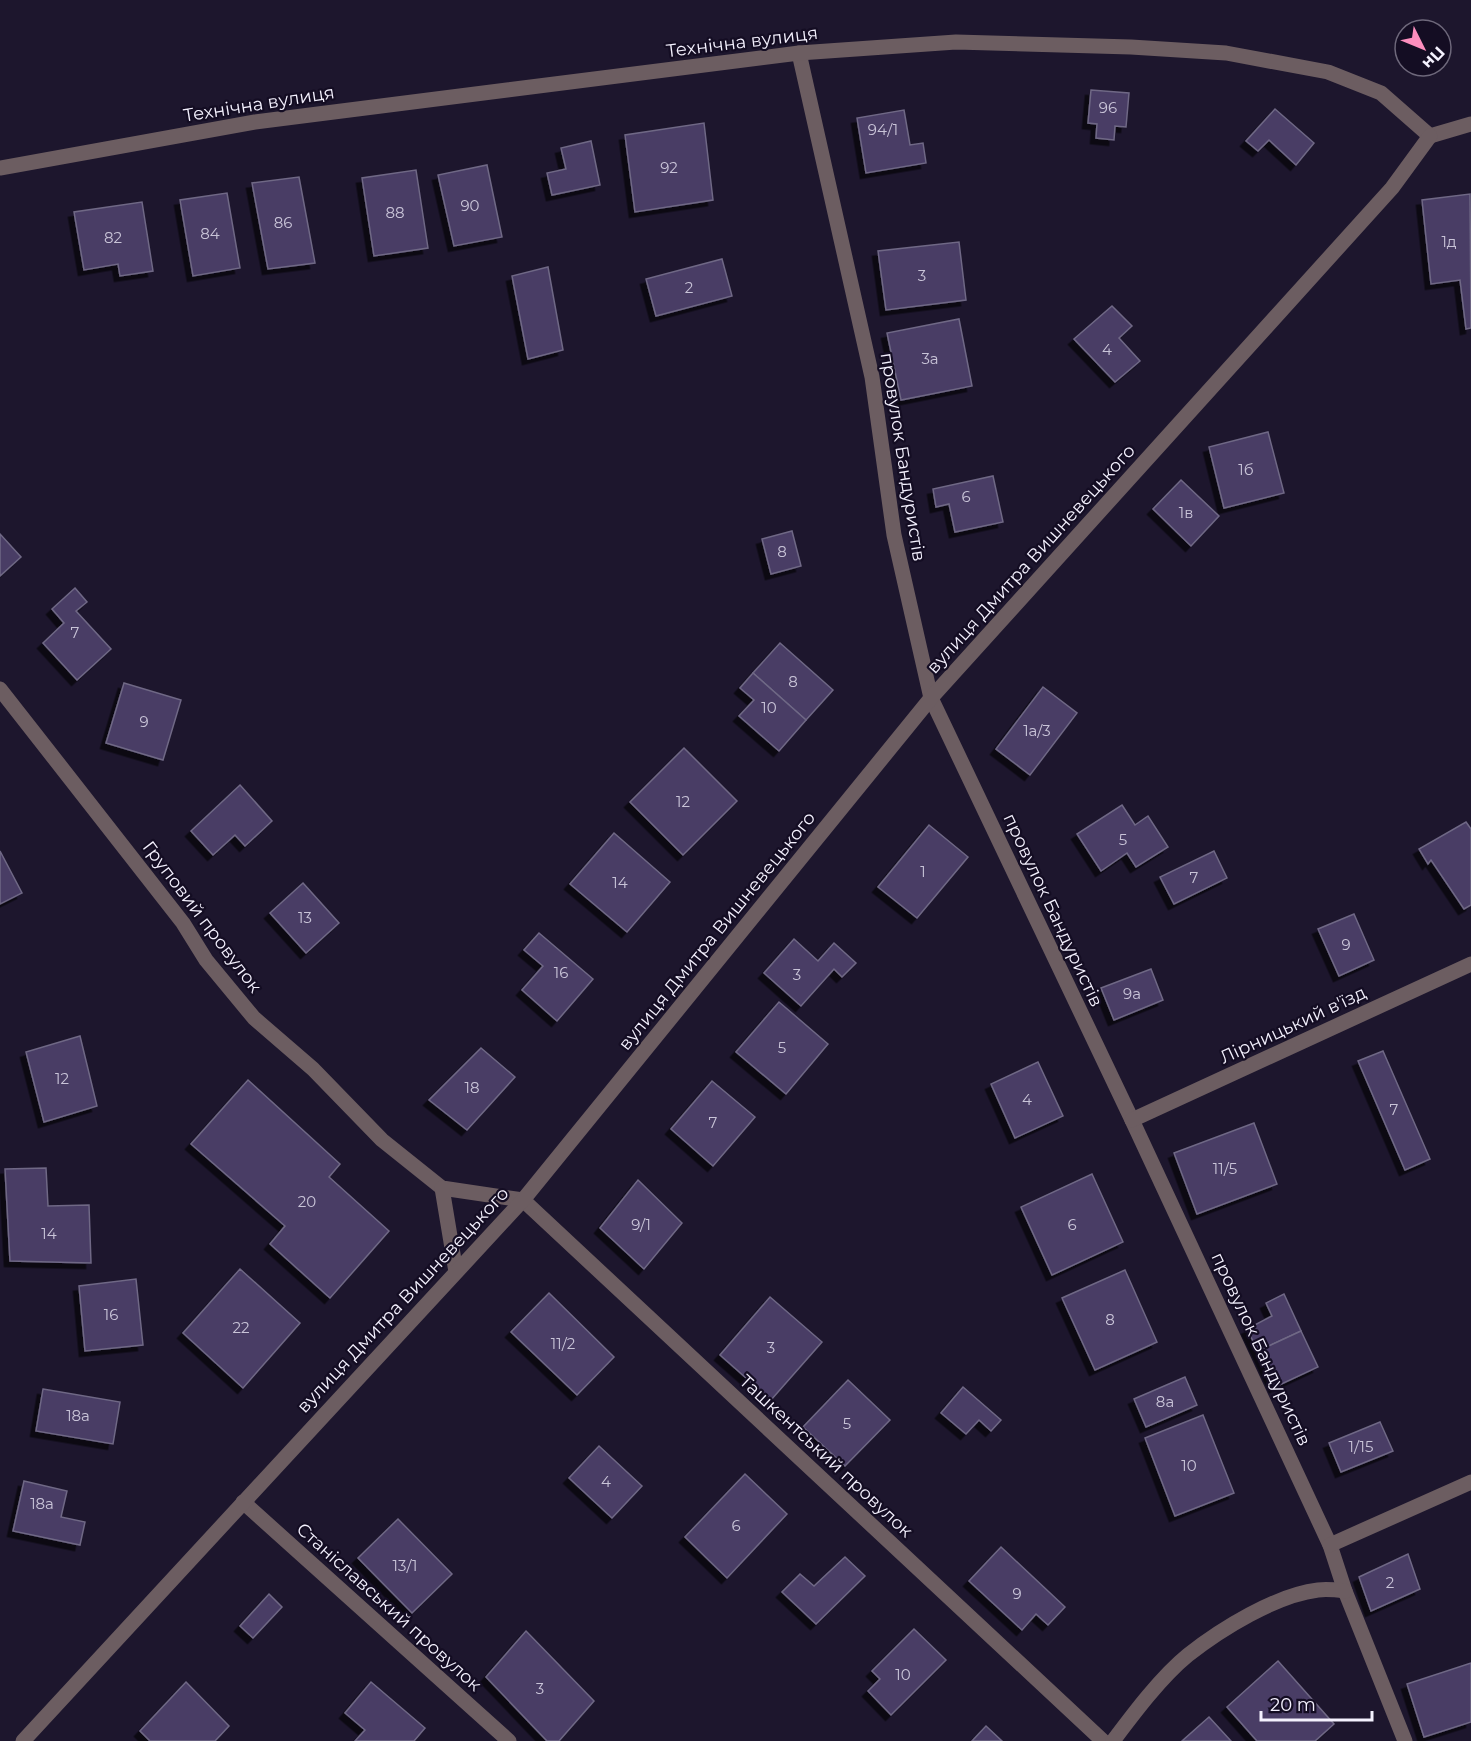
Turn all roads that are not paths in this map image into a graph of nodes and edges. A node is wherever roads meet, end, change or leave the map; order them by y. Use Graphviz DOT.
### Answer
graph roads {
  1 [pos="800,53"];
  2 [pos="1471,124"];
  3 [pos="1430,136"];
  4 [pos="0,168"];
  5 [pos="0,689"];
  6 [pos="931,698"];
  7 [pos="1471,964"];
  8 [pos="1132,1120"];
  9 [pos="442,1188"];
  10 [pos="523,1200"];
  11 [pos="456,1272"];
  12 [pos="1471,1482"];
  13 [pos="243,1502"];
  14 [pos="1330,1545"];
  15 [pos="1346,1591"];
  16 [pos="23,1741"];
  17 [pos="509,1741"];
  18 [pos="1103,1741"];
  19 [pos="1113,1741"];
  20 [pos="1405,1741"];
  1 -- 3 [label="street, Технічна вулиця"];
  1 -- 4 [label="street, Технічна вулиця"];
  1 -- 6 [label="street, провулок Бандуристів"];
  2 -- 3 [label="street"];
  3 -- 6 [label="street, вулиця Дмитра Вишневецького"];
  5 -- 9 [label="street, Груповий провулок"];
  6 -- 8 [label="street, провулок Бандуристів"];
  6 -- 10 [label="street, вулиця Дмитра Вишневецького"];
  7 -- 8 [label="street, Лірницький в'їзд"];
  8 -- 14 [label="street, провулок Бандуристів"];
  9 -- 10 [label="street"];
  9 -- 11 [label="street"];
  10 -- 11 [label="street, вулиця Дмитра Вишневецького"];
  10 -- 18 [label="street, Ташкентський провулок"];
  11 -- 13 [label="street, вулиця Дмитра Вишневецького"];
  12 -- 14 [label="street"];
  13 -- 16 [label="street, вулиця Дмитра Вишневецького"];
  13 -- 17 [label="street, Станіславський провулок"];
  14 -- 15 [label="street, провулок Бандуристів"];
  15 -- 19 [label="street"];
  15 -- 20 [label="street, провулок Бандуристів"];
}
